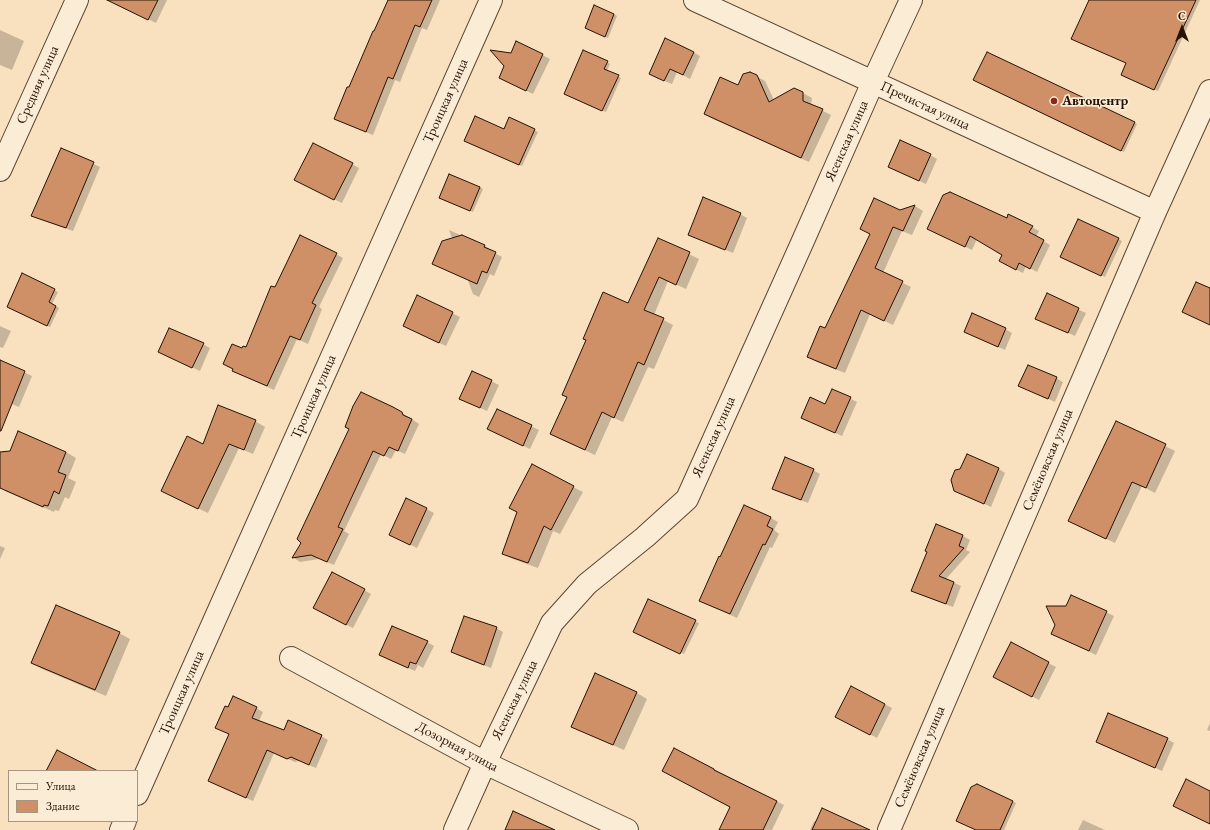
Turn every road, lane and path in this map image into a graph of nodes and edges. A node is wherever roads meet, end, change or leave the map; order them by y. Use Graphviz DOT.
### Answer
graph roads {
  1 [pos="77,0"];
  2 [pos="491,0"];
  3 [pos="695,0"];
  4 [pos="912,0"];
  5 [pos="873,82"];
  6 [pos="1210,91"];
  7 [pos="0,170"];
  8 [pos="1155,212"];
  9 [pos="291,658"];
  10 [pos="485,763"];
  11 [pos="138,792"];
  12 [pos="455,830"];
  13 [pos="627,830"];
  14 [pos="889,830"];
  1 -- 7 [label="street, Средняя улица"];
  2 -- 11 [label="street, Троицкая улица"];
  3 -- 5 [label="street, Пречистая улица"];
  4 -- 5 [label="street, Ясенская улица"];
  5 -- 8 [label="street, Пречистая улица"];
  5 -- 10 [label="street, Ясенская улица"];
  6 -- 8 [label="street, Семёновская улица"];
  8 -- 14 [label="street, Семёновская улица"];
  9 -- 10 [label="street, Дозорная улица"];
  10 -- 12 [label="street, Ясенская улица"];
  10 -- 13 [label="street, Дозорная улица"];
}
